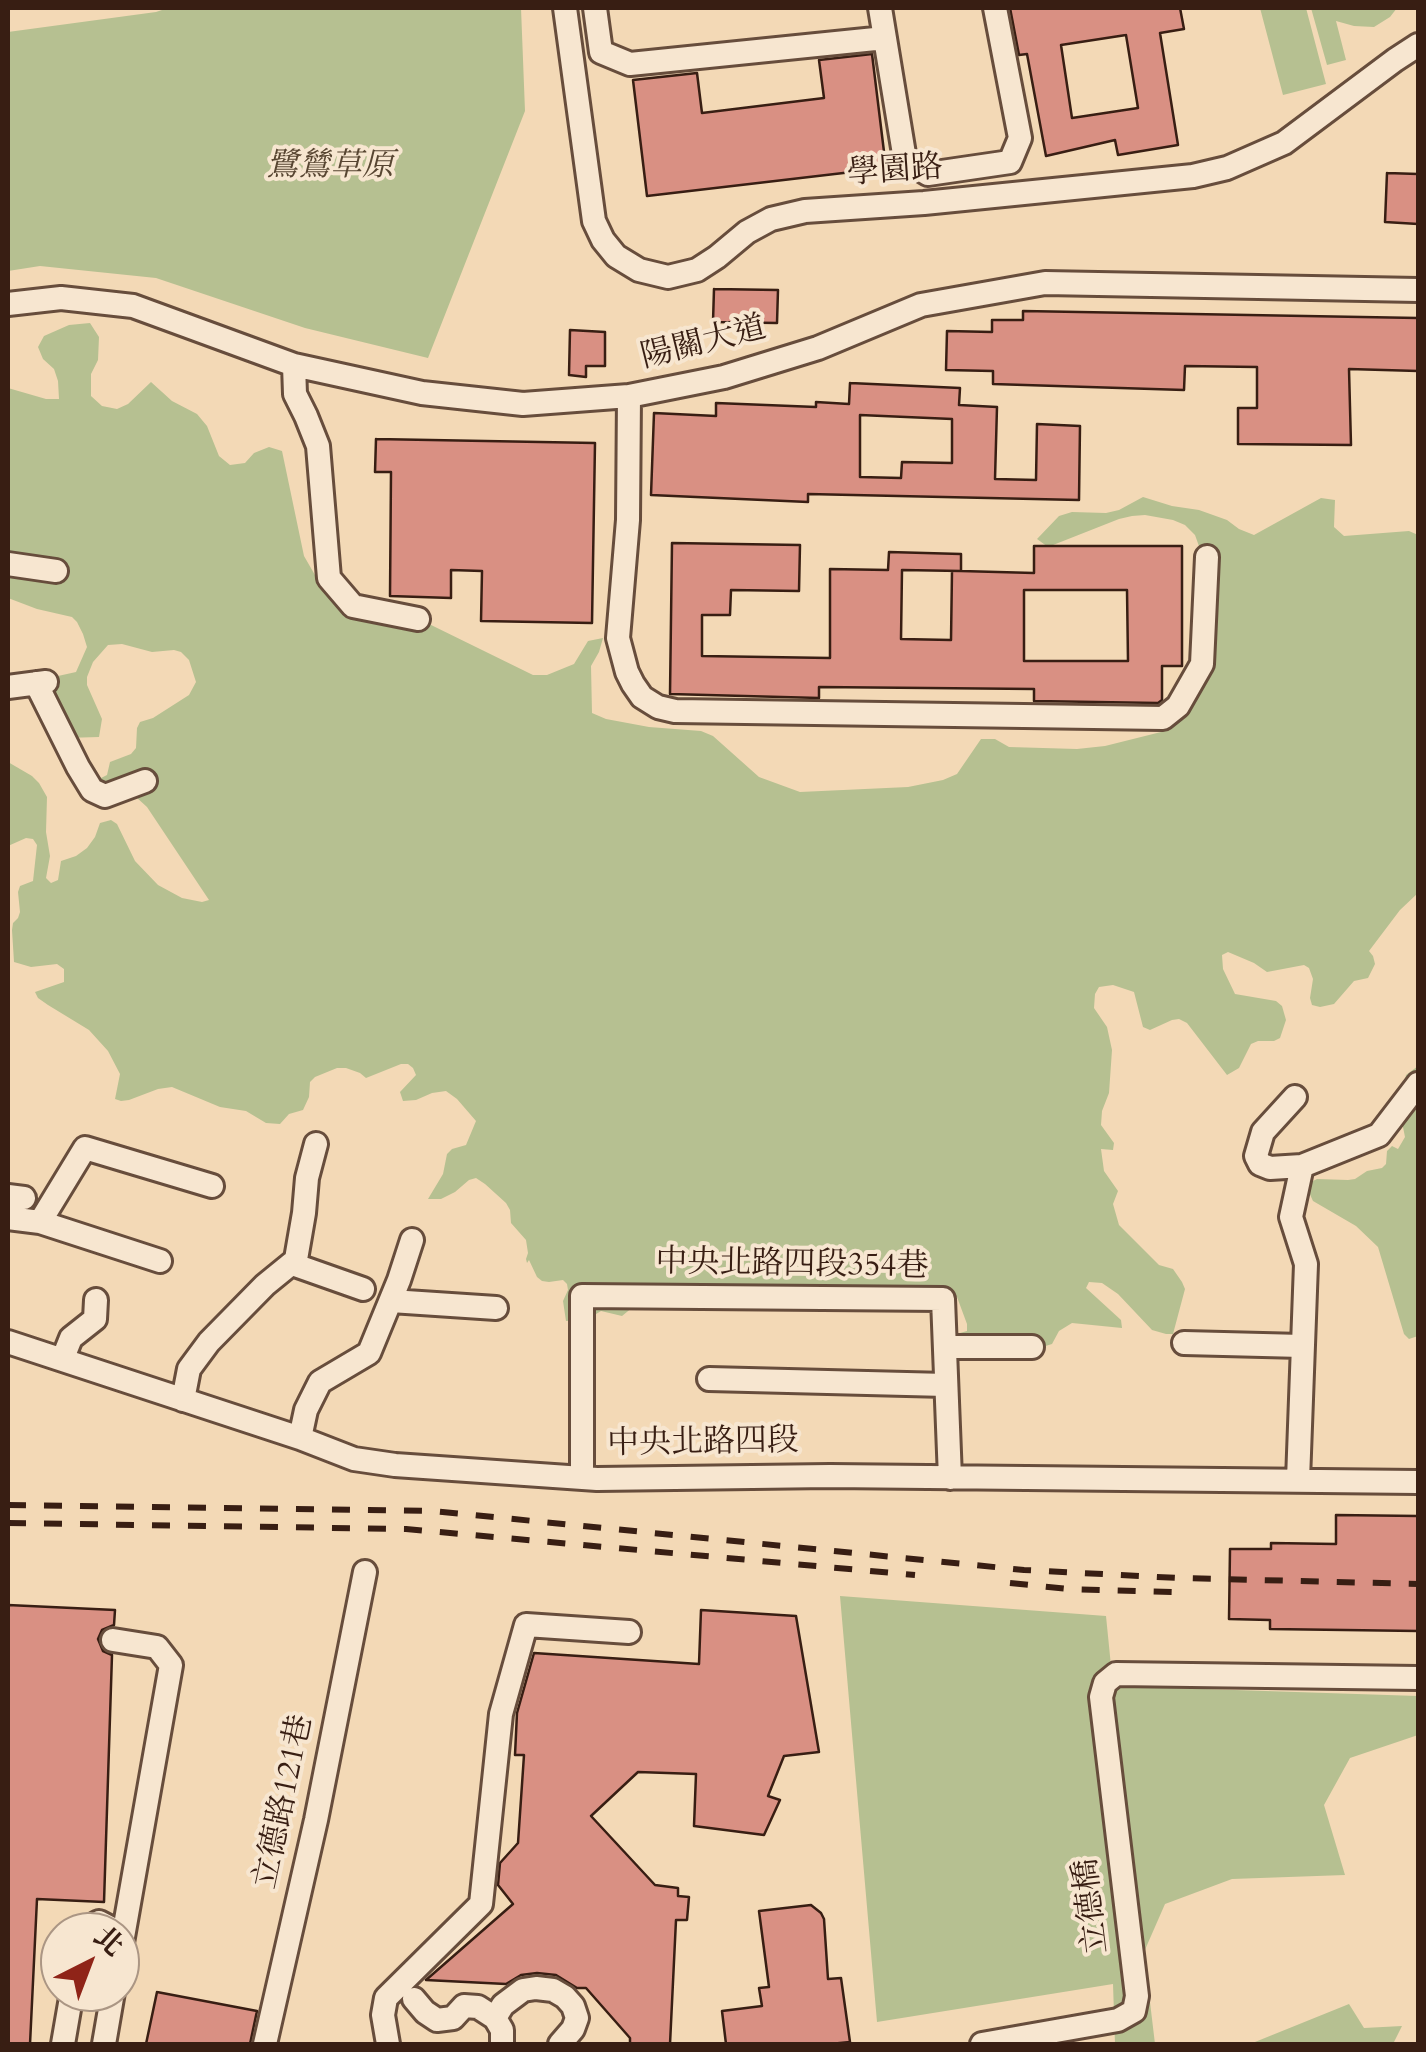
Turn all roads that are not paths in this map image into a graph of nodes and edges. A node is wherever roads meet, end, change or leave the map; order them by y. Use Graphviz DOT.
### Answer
graph roads {
  1 [pos="565,8"];
  2 [pos="595,8"];
  3 [pos="880,8"];
  4 [pos="995,8"];
  5 [pos="885,38"];
  6 [pos="1418,45"];
  7 [pos="1418,290"];
  8 [pos="8,304"];
  9 [pos="294,364"];
  10 [pos="629,396"];
  11 [pos="1207,557"];
  12 [pos="8,564"];
  13 [pos="56,571"];
  14 [pos="418,619"];
  15 [pos="8,687"];
  16 [pos="145,781"];
  17 [pos="1418,1084"];
  18 [pos="1295,1097"];
  19 [pos="316,1144"];
  20 [pos="1302,1166"];
  21 [pos="212,1186"];
  22 [pos="8,1218"];
  23 [pos="40,1222"];
  24 [pos="412,1240"];
  25 [pos="160,1262"];
  26 [pos="294,1266"];
  27 [pos="363,1289"];
  28 [pos="96,1300"];
  29 [pos="391,1301"];
  30 [pos="496,1308"];
  31 [pos="8,1343"];
  32 [pos="1184,1343"];
  33 [pos="1302,1346"];
  34 [pos="946,1347"];
  35 [pos="1032,1347"];
  36 [pos="63,1358"];
  37 [pos="709,1379"];
  38 [pos="946,1385"];
  39 [pos="183,1400"];
  40 [pos="300,1438"];
  41 [pos="582,1478"];
  42 [pos="950,1478"];
  43 [pos="1298,1480"];
  44 [pos="1418,1482"];
  45 [pos="365,1572"];
  46 [pos="629,1632"];
  47 [pos="113,1640"];
  48 [pos="1418,1678"];
  49 [pos="125,1912"];
  50 [pos="414,1999"];
  51 [pos="69,2012"];
  52 [pos="110,2012"];
  53 [pos="494,2018"];
  54 [pos="63,2044"];
  55 [pos="104,2044"];
  56 [pos="265,2044"];
  57 [pos="388,2044"];
  58 [pos="502,2044"];
  59 [pos="560,2044"];
  60 [pos="982,2044"];
  1 -- 6 [label="street, 學園路"];
  2 -- 5 [label="street"];
  3 -- 5 [label="street"];
  4 -- 5 [label="street"];
  7 -- 10 [label="street, 陽關大道"];
  8 -- 9 [label="street, 陽關大道"];
  9 -- 10 [label="street, 陽關大道"];
  9 -- 14 [label="street"];
  10 -- 11 [label="street"];
  12 -- 13 [label="street"];
  15 -- 16 [label="street"];
  17 -- 20 [label="street"];
  18 -- 20 [label="street"];
  19 -- 26 [label="street"];
  20 -- 33 [label="street"];
  21 -- 23 [label="street"];
  22 -- 23 [label="street"];
  23 -- 25 [label="street"];
  24 -- 29 [label="street"];
  26 -- 27 [label="street"];
  26 -- 39 [label="street"];
  28 -- 36 [label="street"];
  29 -- 30 [label="street"];
  29 -- 40 [label="street"];
  31 -- 36 [label="street, 中央北路四段"];
  32 -- 33 [label="street"];
  33 -- 43 [label="street"];
  34 -- 35 [label="street"];
  34 -- 38 [label="street, 中央北路四段354巷"];
  34 -- 41 [label="street, 中央北路四段354巷"];
  36 -- 39 [label="street, 中央北路四段"];
  37 -- 38 [label="street"];
  38 -- 42 [label="street, 中央北路四段354巷"];
  39 -- 40 [label="street, 中央北路四段"];
  40 -- 41 [label="street, 中央北路四段"];
  41 -- 42 [label="street, 中央北路四段"];
  42 -- 43 [label="street, 中央北路四段"];
  43 -- 44 [label="street, 中央北路四段"];
  45 -- 56 [label="street, 立德路121巷"];
  46 -- 57 [label="street"];
  47 -- 49 [label="street"];
  48 -- 60 [label="street, 立德橋"];
  50 -- 53 [label="street"];
  51 -- 54 [label="street"];
  52 -- 55 [label="street"];
  53 -- 58 [label="street"];
  53 -- 59 [label="street"];
}
